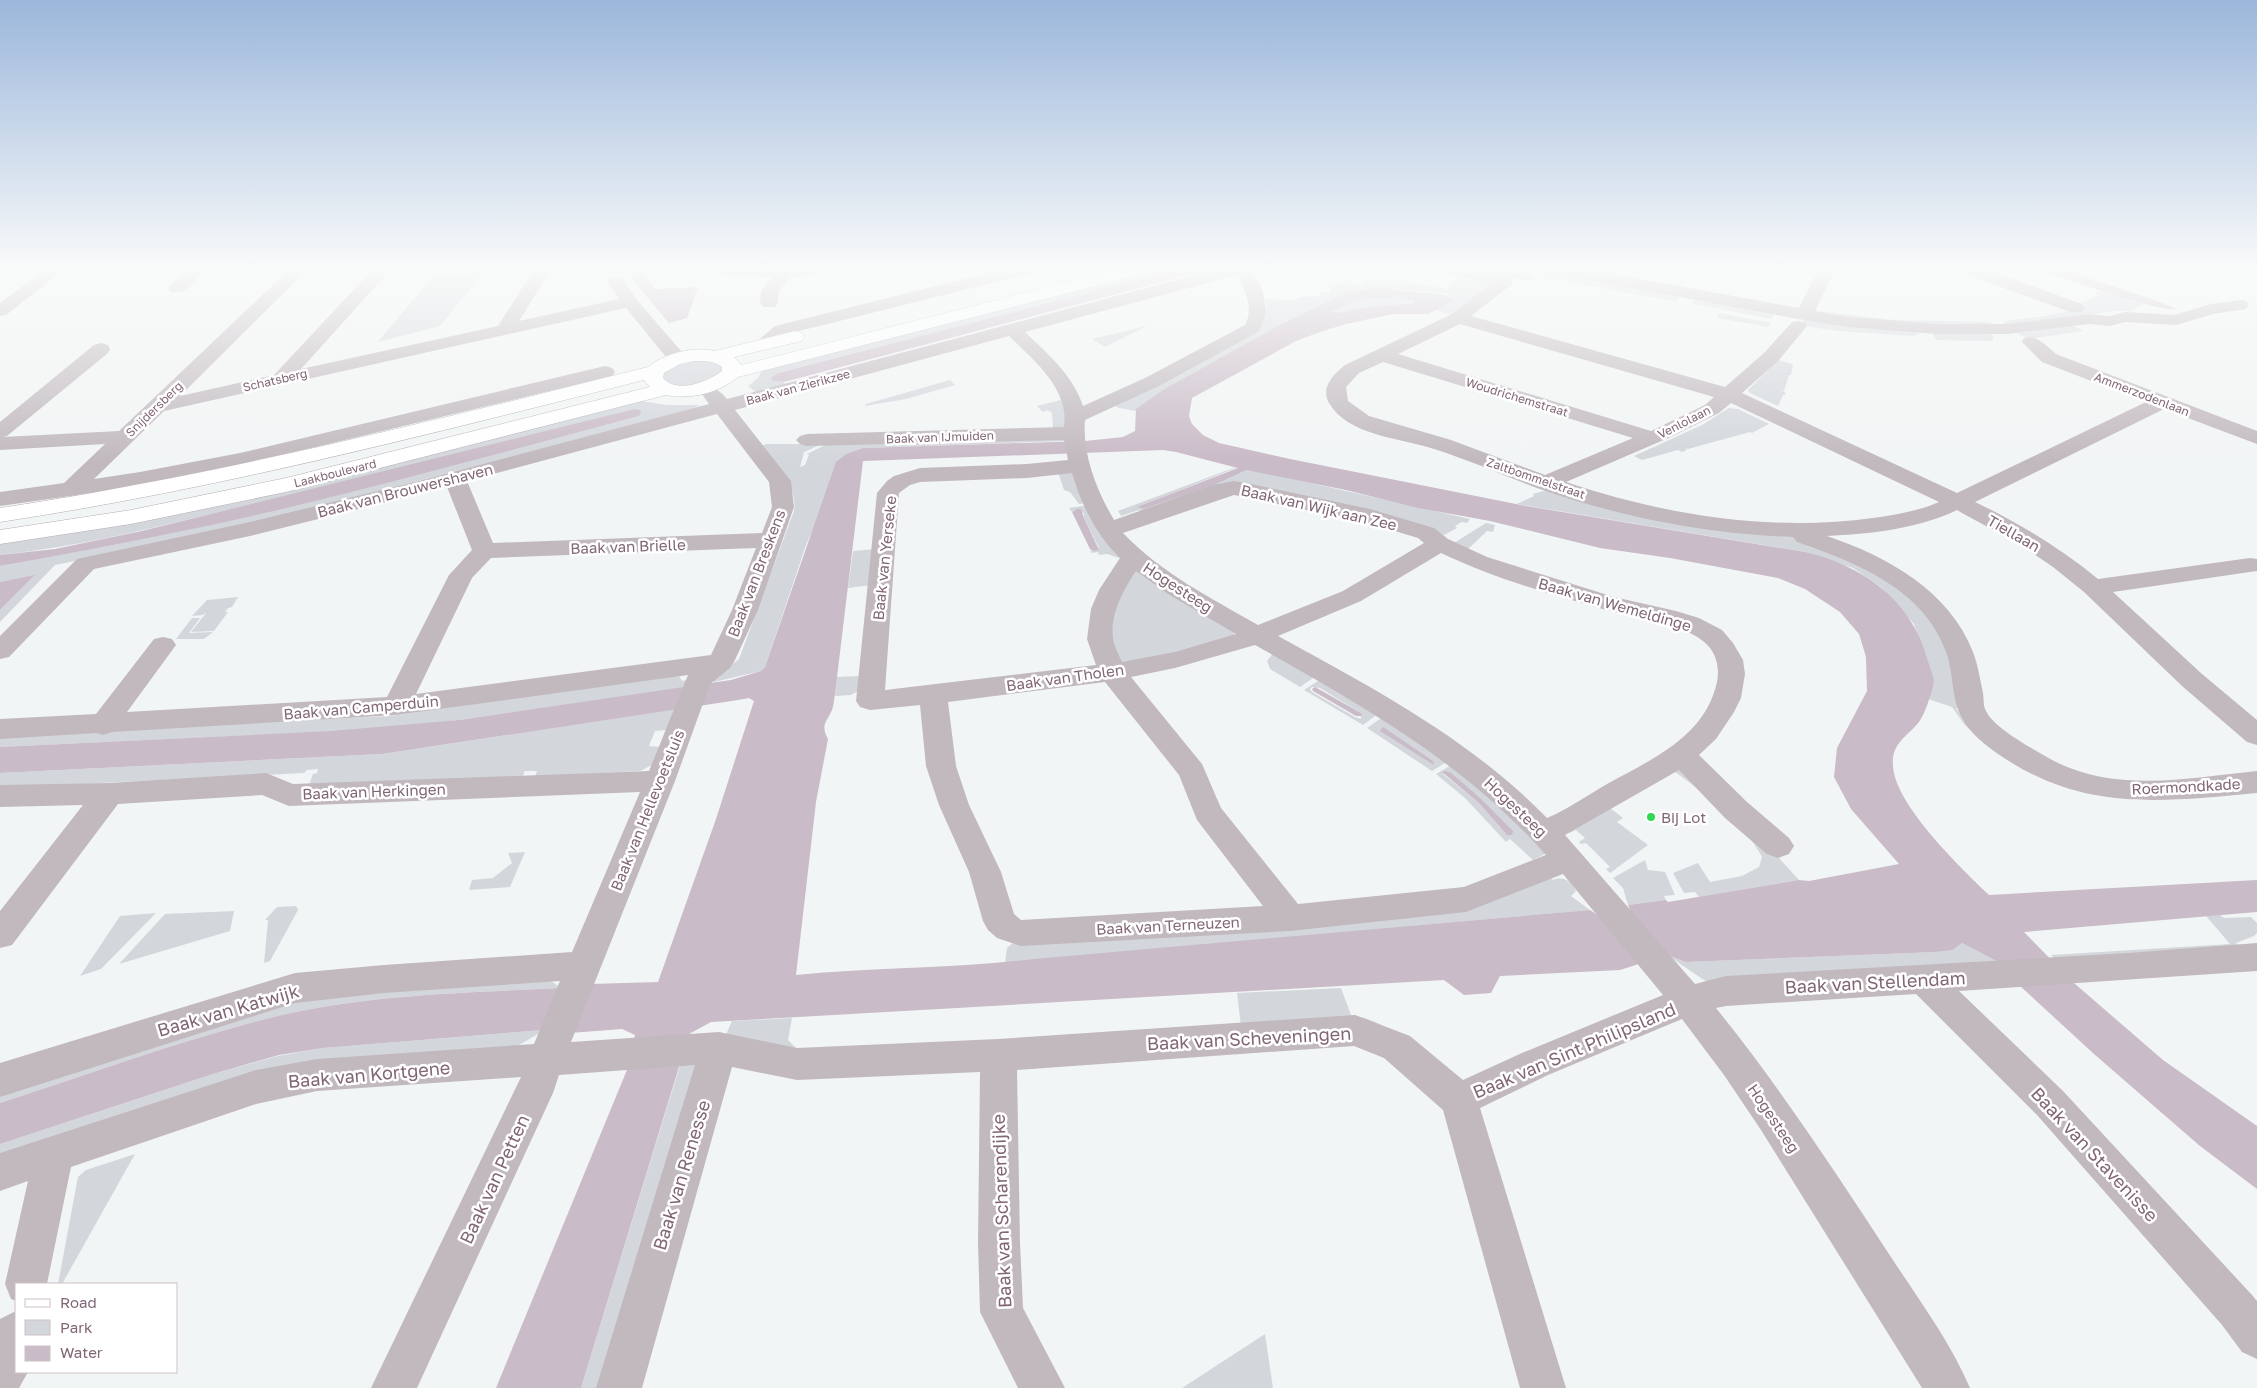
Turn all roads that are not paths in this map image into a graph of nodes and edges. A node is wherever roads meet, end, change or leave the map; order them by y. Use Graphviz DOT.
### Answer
graph roads {
  1 [pos="236,331"];
  2 [pos="326,331"];
  3 [pos="500,331"];
  4 [pos="654,331"];
  5 [pos="780,331"];
  6 [pos="897,331"];
  7 [pos="1010,331"];
  8 [pos="1014,331"];
  9 [pos="1247,331"];
  10 [pos="1431,331"];
  11 [pos="1503,331"];
  12 [pos="1792,331"];
  13 [pos="1897,331"];
  14 [pos="1970,331"];
  15 [pos="2101,331"];
  16 [pos="1920,335"];
  17 [pos="2031,342"];
  18 [pos="762,345"];
  19 [pos="101,349"];
  20 [pos="1381,355"];
  21 [pos="717,356"];
  22 [pos="678,359"];
  23 [pos="731,373"];
  24 [pos="604,378"];
  25 [pos="281,379"];
  26 [pos="661,380"];
  27 [pos="706,388"];
  28 [pos="1730,395"];
  29 [pos="2163,402"];
  30 [pos="155,407"];
  31 [pos="722,407"];
  32 [pos="0,432"];
  33 [pos="125,437"];
  34 [pos="1653,438"];
  35 [pos="2257,438"];
  36 [pos="807,440"];
  37 [pos="772,441"];
  38 [pos="749,442"];
  39 [pos="1077,442"];
  40 [pos="0,444"];
  41 [pos="455,478"];
  42 [pos="1545,483"];
  43 [pos="71,490"];
  44 [pos="0,499"];
  45 [pos="1958,502"];
  46 [pos="0,515"];
  47 [pos="1109,530"];
  48 [pos="1785,530"];
  49 [pos="0,537"];
  50 [pos="772,540"];
  51 [pos="1440,544"];
  52 [pos="484,551"];
  53 [pos="1133,557"];
  54 [pos="2255,561"];
  55 [pos="2092,587"];
  56 [pos="1257,635"];
  57 [pos="162,645"];
  58 [pos="0,651"];
  59 [pos="721,662"];
  60 [pos="1112,672"];
  61 [pos="933,695"];
  62 [pos="870,701"];
  63 [pos="396,706"];
  64 [pos="103,724"];
  65 [pos="0,729"];
  66 [pos="2257,735"];
  67 [pos="1682,755"];
  68 [pos="660,781"];
  69 [pos="2257,782"];
  70 [pos="109,794"];
  71 [pos="0,796"];
  72 [pos="1544,832"];
  73 [pos="1778,846"];
  74 [pos="1569,859"];
  75 [pos="1290,918"];
  76 [pos="0,935"];
  77 [pos="2257,957"];
  78 [pos="578,979"];
  79 [pos="1924,980"];
  80 [pos="1689,1000"];
  81 [pos="552,1043"];
  82 [pos="702,1049"];
  83 [pos="998,1055"];
  84 [pos="0,1080"];
  85 [pos="1459,1100"];
  86 [pos="54,1154"];
  87 [pos="0,1172"];
  88 [pos="26,1283"];
  89 [pos="2257,1337"];
  90 [pos="15,1338"];
  91 [pos="0,1378"];
  92 [pos="1941,1383"];
  93 [pos="394,1388"];
  94 [pos="619,1388"];
  95 [pos="1042,1388"];
  96 [pos="1543,1388"];
  1 -- 30 [label="street, Snijdersberg"];
  2 -- 25 [label="street"];
  3 -- 25 [label="street, Schatsberg"];
  4 -- 22 [label="street"];
  5 -- 18 [label="street"];
  6 -- 23 [label="main road"];
  7 -- 31 [label="street, Baak van Zierikzee"];
  8 -- 39 [label="street, Hogesteeg"];
  9 -- 39 [label="street"];
  10 -- 20 [label="street, Zaltbommelstraat"];
  11 -- 28 [label="street, Tiellaan"];
  12 -- 28 [label="street, Venlolaan"];
  13 -- 16 [label="street"];
  14 -- 16 [label="street"];
  15 -- 17 [label="street"];
  16 -- 17 [label="street"];
  17 -- 29 [label="street, Ammerzodenlaan"];
  18 -- 21 [label="main road"];
  19 -- 32 [label="street"];
  20 -- 34 [label="street, Woudrichemstraat"];
  20 -- 42 [label="street, Zaltbommelstraat"];
  21 -- 22 [label="main road"];
  21 -- 23 [label="main road"];
  22 -- 26 [label="main road"];
  23 -- 27 [label="main road"];
  24 -- 26 [label="main road, Laakboulevard"];
  24 -- 43 [label="street, Laakboulevard"];
  24 -- 46 [label="main road, Laakboulevard"];
  25 -- 30 [label="street, Schatsberg"];
  26 -- 27 [label="main road"];
  26 -- 49 [label="main road, Laakboulevard"];
  27 -- 31 [label="street, Baak van Breskens"];
  28 -- 34 [label="street, Venlolaan"];
  28 -- 45 [label="street, Tiellaan"];
  29 -- 35 [label="street, Ammerzodenlaan"];
  29 -- 45 [label="street, Zaltbommelstraat"];
  30 -- 33 [label="street, Snijdersberg"];
  31 -- 38 [label="street, Baak van Breskens"];
  31 -- 41 [label="street, Baak van Brouwershaven"];
  33 -- 40 [label="street"];
  33 -- 43 [label="street, Snijdersberg"];
  34 -- 42 [label="street, Venlolaan"];
  36 -- 39 [label="street, Baak van IJmuiden"];
  37 -- 38 [label="street"];
  38 -- 50 [label="street, Baak van Breskens"];
  39 -- 47 [label="street, Hogesteeg"];
  39 -- 62 [label="street, Baak van Yerseke"];
  41 -- 52 [label="street"];
  41 -- 58 [label="street, Baak van Brouwershaven"];
  42 -- 48 [label="street, Zaltbommelstraat"];
  43 -- 44 [label="street, Laakboulevard"];
  45 -- 48 [label="street, Zaltbommelstraat"];
  45 -- 55 [label="street, Tiellaan"];
  47 -- 51 [label="street, Baak van Wijk aan Zee"];
  47 -- 53 [label="street, Hogesteeg"];
  48 -- 69 [label="street, Roermondkade"];
  50 -- 52 [label="street, Baak van Brielle"];
  50 -- 59 [label="street, Baak van Breskens"];
  51 -- 56 [label="street, Baak van Tholen"];
  51 -- 67 [label="street, Baak van Wemeldinge"];
  52 -- 63 [label="street"];
  53 -- 56 [label="street, Hogesteeg"];
  53 -- 60 [label="street"];
  54 -- 55 [label="street"];
  55 -- 66 [label="street, Tiellaan"];
  56 -- 60 [label="street, Baak van Tholen"];
  56 -- 72 [label="street, Hogesteeg"];
  57 -- 64 [label="street"];
  59 -- 63 [label="street, Baak van Camperduin"];
  59 -- 68 [label="street, Baak van Hellevoetsluis"];
  60 -- 61 [label="street, Baak van Tholen"];
  60 -- 75 [label="street"];
  61 -- 62 [label="street, Baak van Tholen"];
  61 -- 75 [label="street, Baak van Terneuzen"];
  63 -- 64 [label="street, Baak van Camperduin"];
  64 -- 65 [label="street, Baak van Camperduin"];
  67 -- 72 [label="street, Baak van Wemeldinge"];
  67 -- 73 [label="street"];
  68 -- 70 [label="street, Baak van Herkingen"];
  68 -- 78 [label="street, Baak van Hellevoetsluis"];
  70 -- 71 [label="street, Baak van Herkingen"];
  70 -- 76 [label="street"];
  72 -- 74 [label="street, Hogesteeg"];
  74 -- 75 [label="street, Baak van Terneuzen"];
  74 -- 80 [label="street, Hogesteeg"];
  77 -- 79 [label="street, Baak van Stellendam"];
  78 -- 81 [label="street, Baak van Petten"];
  78 -- 84 [label="street, Baak van Katwijk"];
  79 -- 80 [label="street, Baak van Stellendam"];
  79 -- 89 [label="street, Baak van Stavenisse"];
  80 -- 85 [label="street, Baak van Sint Philipsland"];
  80 -- 92 [label="street, Hogesteeg"];
  81 -- 82 [label="street, Baak van Kortgene"];
  81 -- 86 [label="street, Baak van Kortgene"];
  81 -- 93 [label="street, Baak van Petten"];
  82 -- 83 [label="street, Baak van Scheveningen"];
  82 -- 94 [label="street, Baak van Renesse"];
  83 -- 85 [label="street, Baak van Scheveningen"];
  83 -- 95 [label="street, Baak van Scharendijke"];
  85 -- 96 [label="street"];
  86 -- 87 [label="street, Baak van Kortgene"];
  86 -- 88 [label="street"];
  90 -- 91 [label="street"];
}
